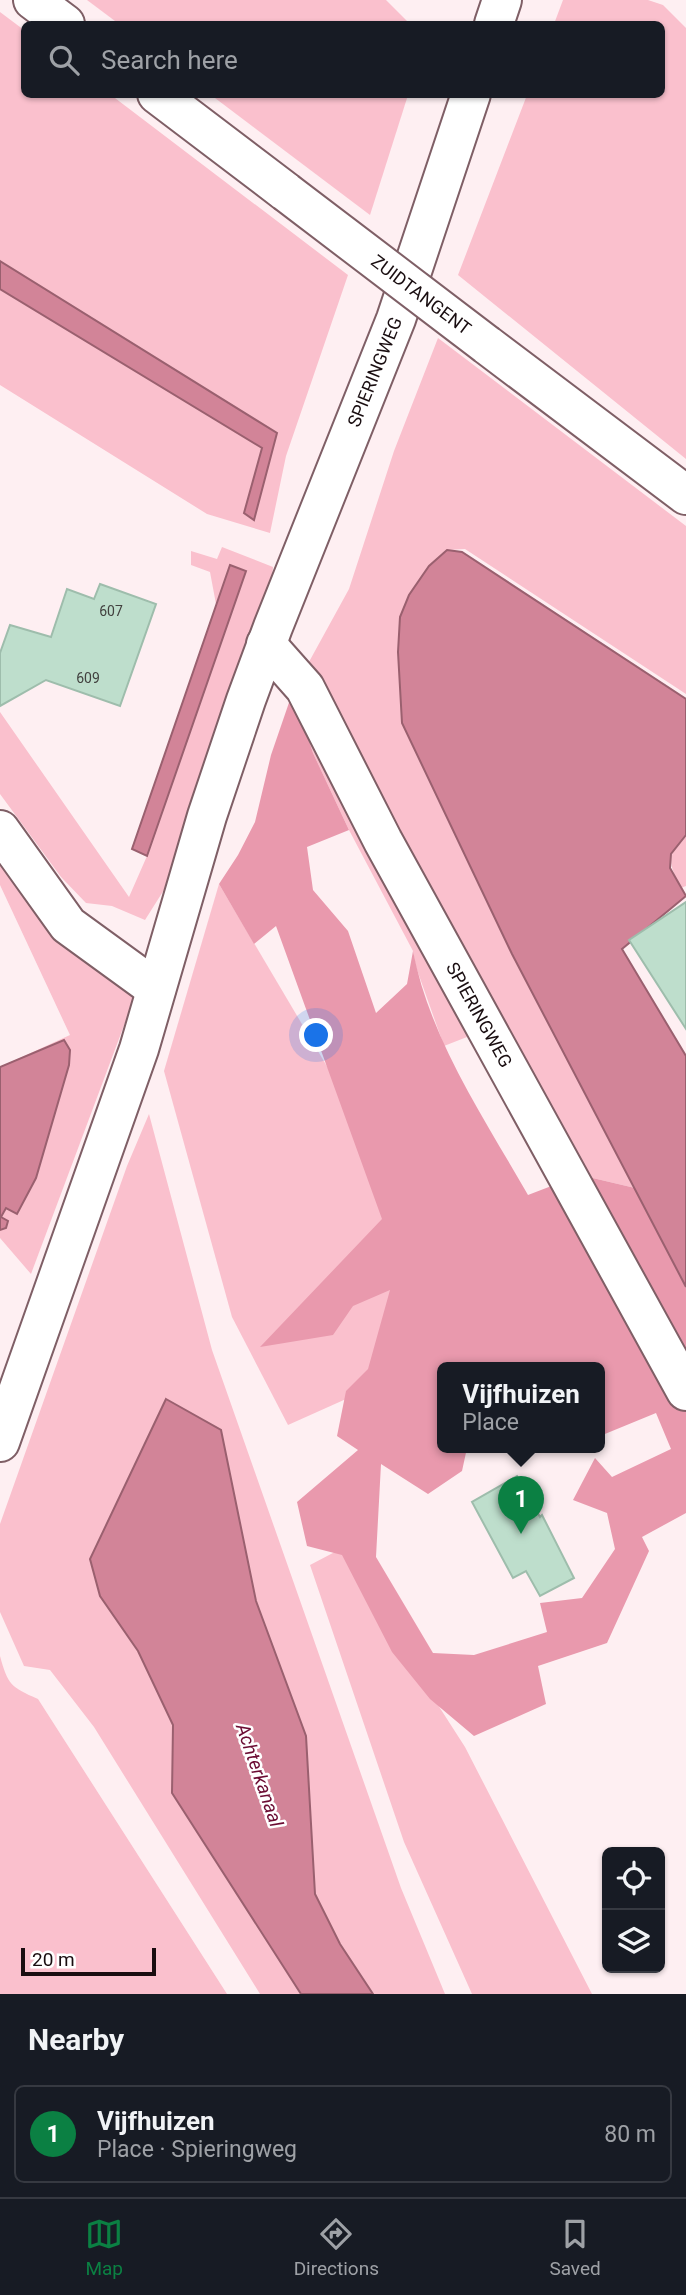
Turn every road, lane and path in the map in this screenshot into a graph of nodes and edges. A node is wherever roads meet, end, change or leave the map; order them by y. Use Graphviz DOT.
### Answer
graph roads {
  1 [pos="33,0"];
  2 [pos="502,0"];
  3 [pos="61,21"];
  4 [pos="495,21"];
  5 [pos="163,98"];
  6 [pos="470,98"];
  7 [pos="686,495"];
  8 [pos="266,644"];
  9 [pos="0,830"];
  10 [pos="156,989"];
  11 [pos="686,1391"];
  12 [pos="0,1442"];
  1 -- 3 [label="street"];
  2 -- 4 [label="street"];
  5 -- 7 [label="street, ZUIDTANGENT, bridge"];
  6 -- 8 [label="street, SPIERINGWEG"];
  8 -- 10 [label="street, SPIERINGWEG"];
  8 -- 11 [label="street, SPIERINGWEG"];
  9 -- 10 [label="street"];
  10 -- 12 [label="street, SPIERINGWEG"];
}
